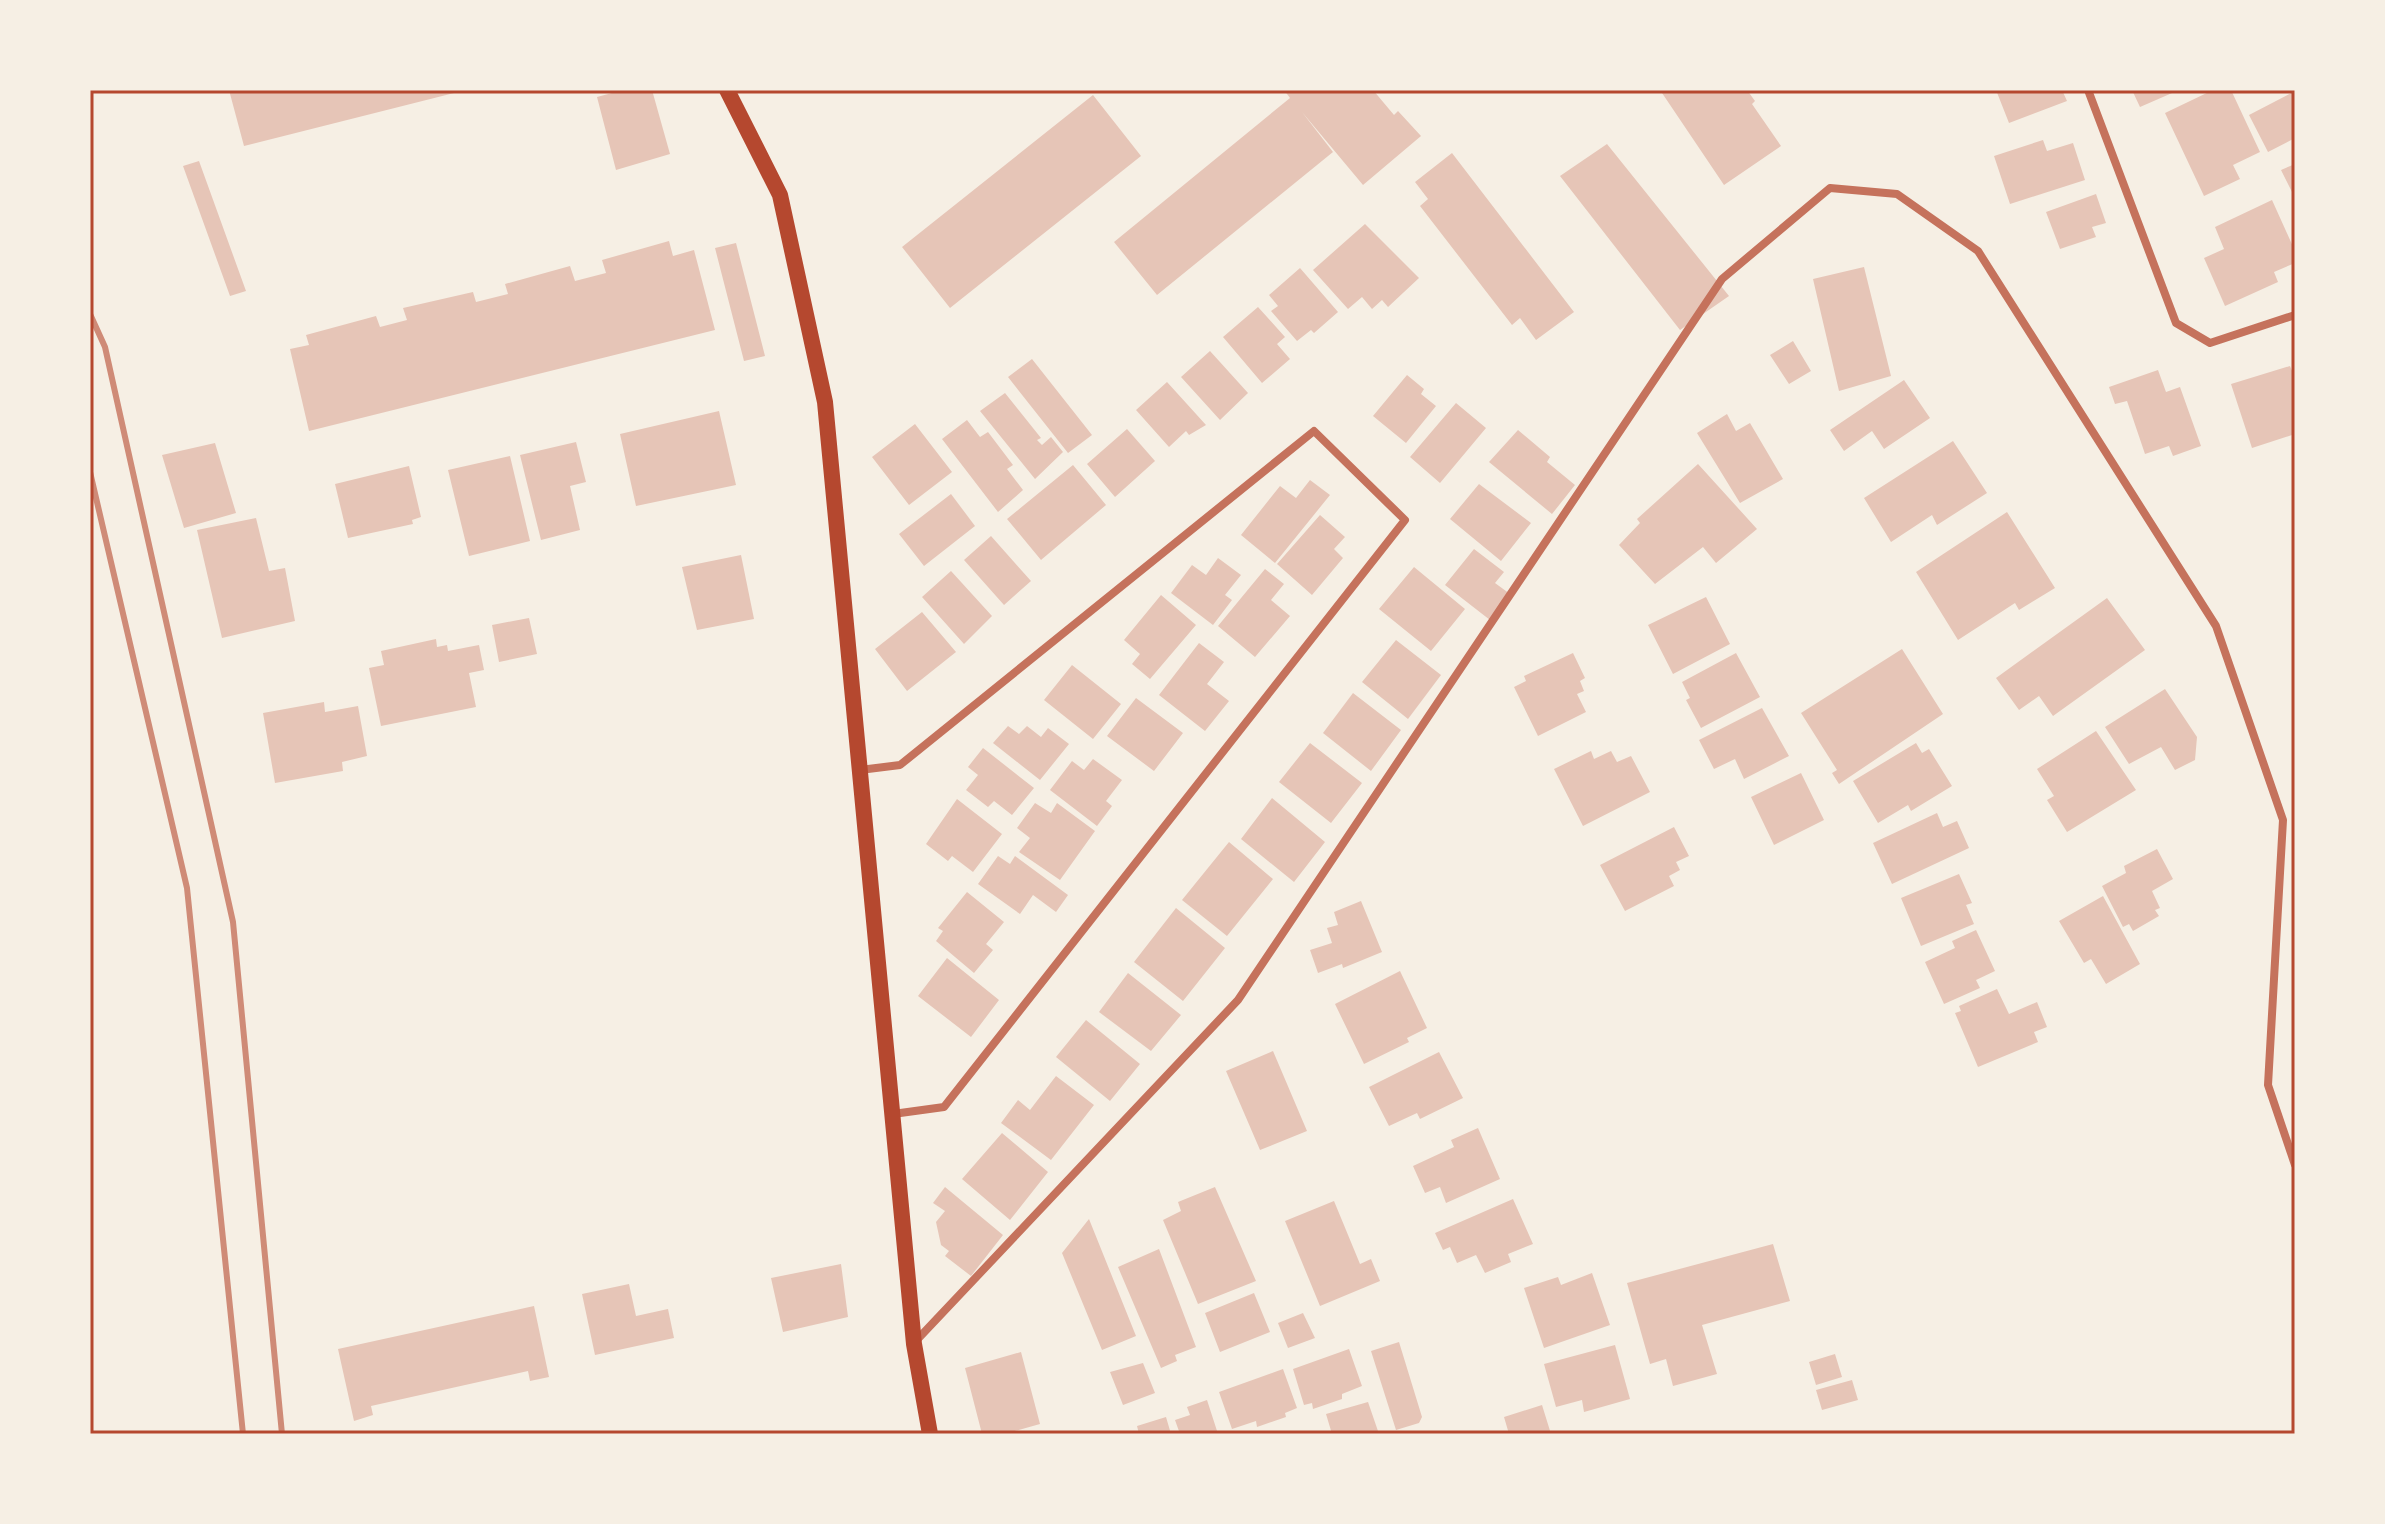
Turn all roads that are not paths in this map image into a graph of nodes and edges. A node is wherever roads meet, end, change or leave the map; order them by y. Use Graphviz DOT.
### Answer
graph roads {
  1 [pos="727,90"];
  2 [pos="2088,90"];
  3 [pos="2295,315"];
  4 [pos="860,770"];
  5 [pos="893,1114"];
  6 [pos="2295,1165"];
  7 [pos="914,1344"];
  8 [pos="930,1434"];
  1 -- 4 [label="main road"];
  2 -- 3 [label="street"];
  4 -- 5 [label="main road"];
  4 -- 5 [label="street"];
  5 -- 7 [label="main road"];
  6 -- 7 [label="street"];
  7 -- 8 [label="main road"];
}
